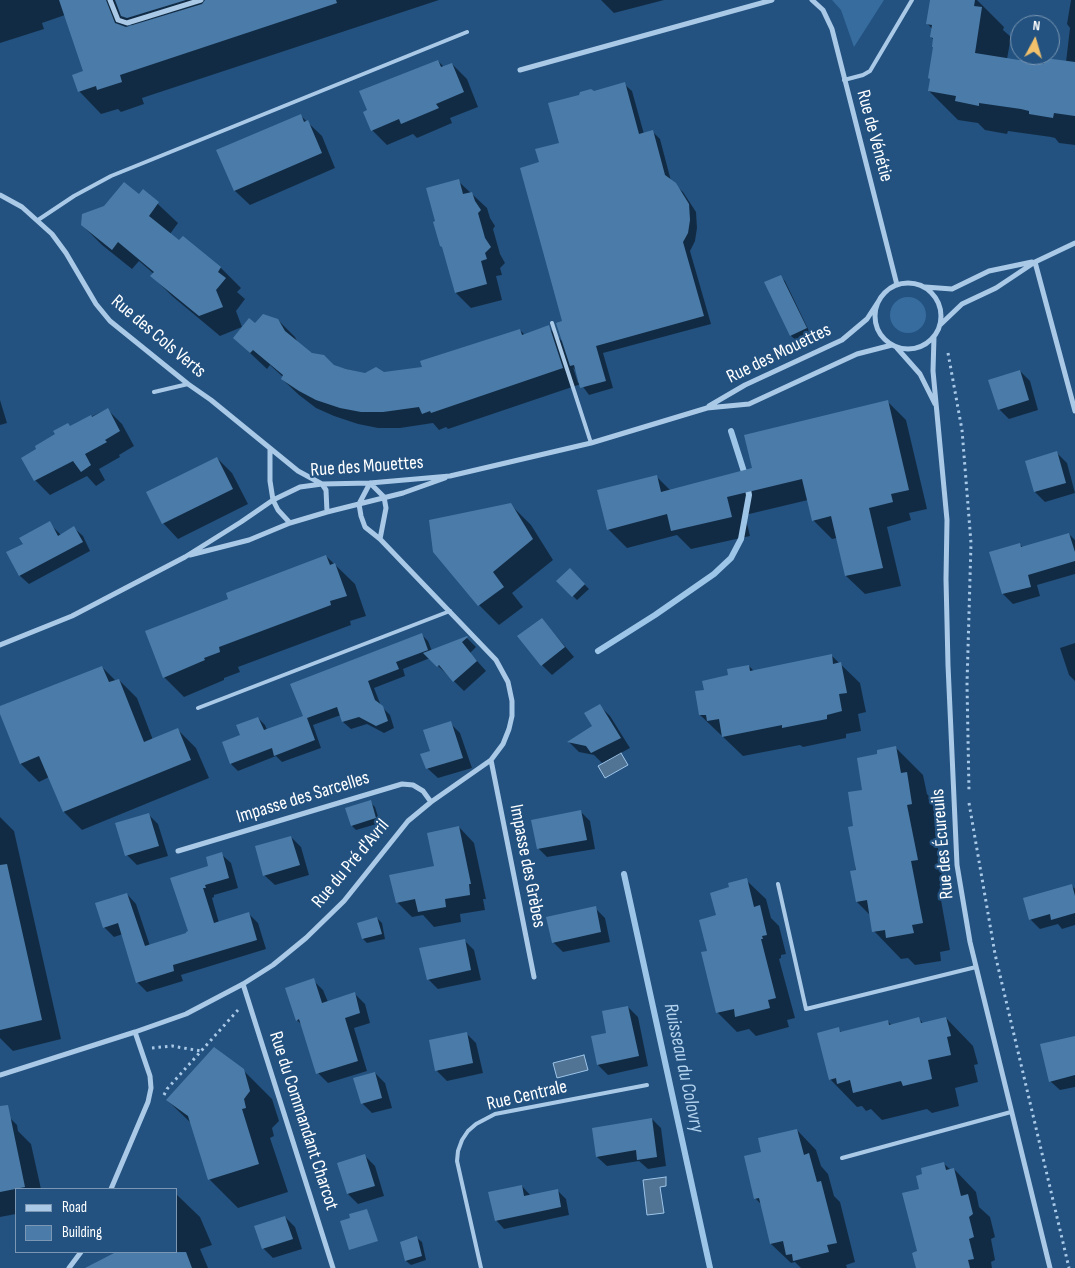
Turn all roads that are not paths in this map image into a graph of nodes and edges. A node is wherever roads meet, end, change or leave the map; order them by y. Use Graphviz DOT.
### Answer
graph roads {
  1 [pos="110,0"];
  2 [pos="201,0"];
  3 [pos="772,0"];
  4 [pos="812,0"];
  5 [pos="912,0"];
  6 [pos="467,32"];
  7 [pos="520,70"];
  8 [pos="844,80"];
  9 [pos="0,195"];
  10 [pos="38,220"];
  11 [pos="1075,243"];
  12 [pos="1035,262"];
  13 [pos="897,285"];
  14 [pos="924,287"];
  15 [pos="880,299"];
  16 [pos="552,323"];
  17 [pos="940,325"];
  18 [pos="936,335"];
  19 [pos="894,346"];
  20 [pos="188,384"];
  21 [pos="154,392"];
  22 [pos="937,407"];
  23 [pos="707,408"];
  24 [pos="1075,411"];
  25 [pos="591,443"];
  26 [pos="270,448"];
  27 [pos="450,476"];
  28 [pos="370,483"];
  29 [pos="322,484"];
  30 [pos="384,497"];
  31 [pos="273,500"];
  32 [pos="359,504"];
  33 [pos="327,512"];
  34 [pos="290,523"];
  35 [pos="380,539"];
  36 [pos="185,557"];
  37 [pos="450,611"];
  38 [pos="0,645"];
  39 [pos="198,708"];
  40 [pos="491,760"];
  41 [pos="431,802"];
  42 [pos="178,851"];
  43 [pos="778,884"];
  44 [pos="976,967"];
  45 [pos="534,977"];
  46 [pos="243,984"];
  47 [pos="135,1032"];
  48 [pos="0,1074"];
  49 [pos="647,1085"];
  50 [pos="1011,1112"];
  51 [pos="842,1158"];
  52 [pos="111,1188"];
  53 [pos="80,1253"];
  54 [pos="69,1268"];
  55 [pos="333,1268"];
  56 [pos="481,1268"];
  57 [pos="1050,1268"];
  1 -- 2 [label="street"];
  3 -- 7 [label="street"];
  4 -- 8 [label="street, Rue de Vénétie"];
  5 -- 8 [label="lane"];
  6 -- 10 [label="lane"];
  8 -- 13 [label="street, Rue de Vénétie"];
  9 -- 10 [label="street, Rue des Cols Verts"];
  10 -- 20 [label="street, Rue des Cols Verts"];
  11 -- 12 [label="street"];
  12 -- 14 [label="street"];
  12 -- 17 [label="street"];
  12 -- 24 [label="street"];
  13 -- 14 [label="street"];
  13 -- 15 [label="street"];
  14 -- 17 [label="street"];
  15 -- 19 [label="street"];
  15 -- 23 [label="street, Rue des Mouettes"];
  16 -- 25 [label="lane"];
  17 -- 18 [label="street"];
  18 -- 19 [label="street"];
  18 -- 22 [label="street, Rue des Écureuils"];
  19 -- 22 [label="street, Rue des Écureuils"];
  19 -- 23 [label="street, Rue des Mouettes"];
  20 -- 21 [label="lane"];
  20 -- 26 [label="street, Rue des Cols Verts"];
  22 -- 44 [label="street, Rue des Écureuils"];
  23 -- 25 [label="street, Rue des Mouettes"];
  25 -- 27 [label="street, Rue des Mouettes"];
  26 -- 29 [label="street, Rue des Cols Verts"];
  26 -- 31 [label="street"];
  27 -- 28 [label="street, Rue des Mouettes"];
  27 -- 30 [label="street, Rue des Mouettes"];
  28 -- 29 [label="street, Rue des Mouettes"];
  28 -- 30 [label="street"];
  28 -- 32 [label="street"];
  29 -- 31 [label="street, Rue des Mouettes"];
  29 -- 33 [label="street"];
  30 -- 32 [label="street, Rue des Mouettes"];
  30 -- 35 [label="street"];
  31 -- 34 [label="street"];
  31 -- 36 [label="street, Rue des Mouettes"];
  32 -- 33 [label="street, Rue des Mouettes"];
  32 -- 35 [label="street, Rue du Pré d'Avril"];
  33 -- 34 [label="street, Rue des Mouettes"];
  34 -- 36 [label="street, Rue des Mouettes"];
  35 -- 37 [label="street, Rue du Pré d'Avril"];
  36 -- 38 [label="street, Rue des Mouettes"];
  37 -- 39 [label="lane"];
  37 -- 40 [label="street, Rue du Pré d'Avril"];
  40 -- 41 [label="street, Rue du Pré d'Avril"];
  40 -- 45 [label="street, Impasse des Grèbes"];
  41 -- 42 [label="street, Impasse des Sarcelles"];
  41 -- 46 [label="street, Rue du Pré d'Avril"];
  43 -- 44 [label="lane"];
  44 -- 50 [label="street, Rue des Écureuils"];
  46 -- 47 [label="street, Rue du Pré d'Avril"];
  46 -- 55 [label="street, Rue du Commandant Charcot"];
  47 -- 48 [label="street, Rue du Pré d'Avril"];
  47 -- 52 [label="street"];
  49 -- 56 [label="lane, Rue Centrale"];
  50 -- 51 [label="lane"];
  50 -- 57 [label="street, Rue des Écureuils"];
  53 -- 54 [label="street"];
}
